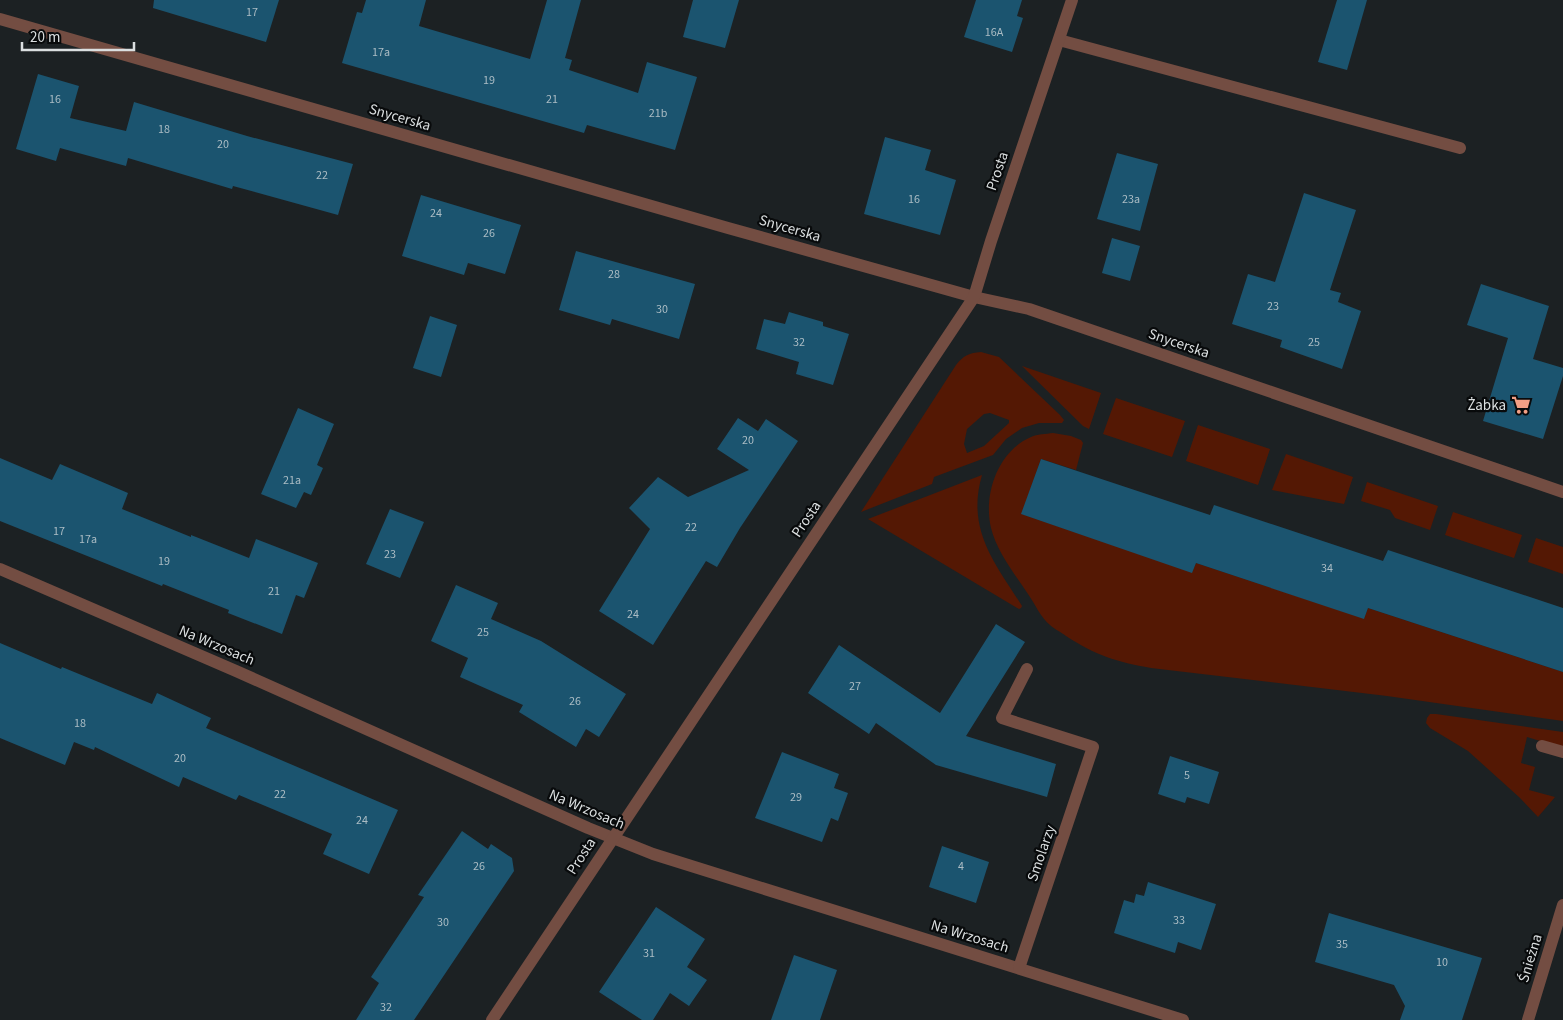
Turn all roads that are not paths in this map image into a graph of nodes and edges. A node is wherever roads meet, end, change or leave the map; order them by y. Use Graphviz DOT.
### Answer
graph roads {
  1 [pos="1072,0"];
  2 [pos="0,18"];
  3 [pos="1059,40"];
  4 [pos="1460,148"];
  5 [pos="974,297"];
  6 [pos="1563,492"];
  7 [pos="0,569"];
  8 [pos="1027,669"];
  9 [pos="1542,746"];
  10 [pos="1563,752"];
  11 [pos="612,838"];
  12 [pos="1563,905"];
  13 [pos="1019,968"];
  14 [pos="492,1020"];
  15 [pos="1184,1020"];
  16 [pos="1528,1020"];
  1 -- 3 [label="street, Prosta"];
  2 -- 5 [label="street, Snycerska"];
  3 -- 4 [label="street"];
  3 -- 5 [label="street, Prosta"];
  5 -- 6 [label="street, Snycerska"];
  5 -- 11 [label="street, Prosta"];
  7 -- 11 [label="street, Na Wrzosach"];
  8 -- 13 [label="street, Smolarzy"];
  9 -- 10 [label="street"];
  11 -- 13 [label="street, Na Wrzosach"];
  11 -- 14 [label="street, Prosta"];
  12 -- 16 [label="street, Śnieżna"];
  13 -- 15 [label="street, Na Wrzosach"];
}
